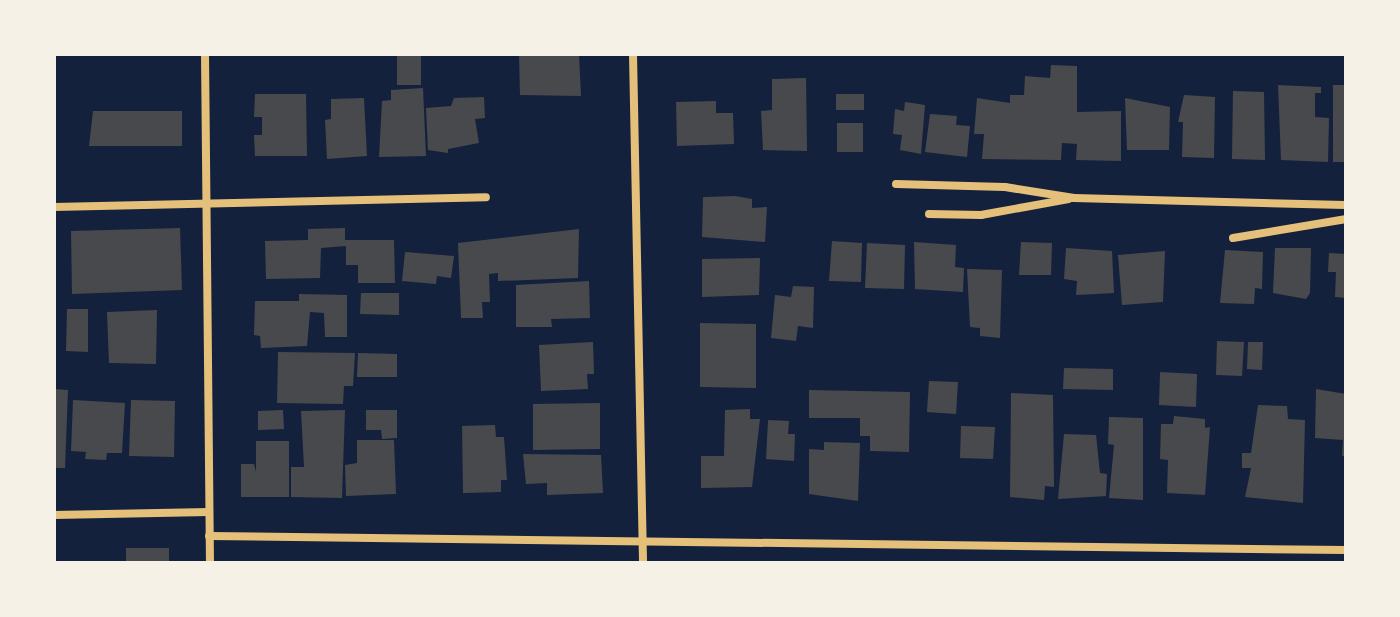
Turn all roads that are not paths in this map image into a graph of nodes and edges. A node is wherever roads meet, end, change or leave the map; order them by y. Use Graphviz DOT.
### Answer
graph roads {
  1 [pos="205,54"];
  2 [pos="633,54"];
  3 [pos="896,184"];
  4 [pos="486,197"];
  5 [pos="1074,198"];
  6 [pos="206,204"];
  7 [pos="1346,205"];
  8 [pos="54,207"];
  9 [pos="929,214"];
  10 [pos="1346,219"];
  11 [pos="1233,238"];
  12 [pos="209,512"];
  13 [pos="54,515"];
  14 [pos="209,536"];
  15 [pos="643,541"];
  16 [pos="1346,550"];
  17 [pos="210,563"];
  18 [pos="643,563"];
  1 -- 6 [label="street"];
  2 -- 15 [label="street"];
  3 -- 5 [label="street"];
  4 -- 6 [label="street"];
  5 -- 7 [label="street"];
  5 -- 9 [label="street"];
  6 -- 8 [label="street"];
  6 -- 12 [label="street"];
  10 -- 11 [label="street"];
  12 -- 13 [label="street"];
  12 -- 14 [label="street"];
  14 -- 15 [label="street"];
  14 -- 17 [label="street"];
  15 -- 16 [label="street"];
  15 -- 18 [label="street"];
}
